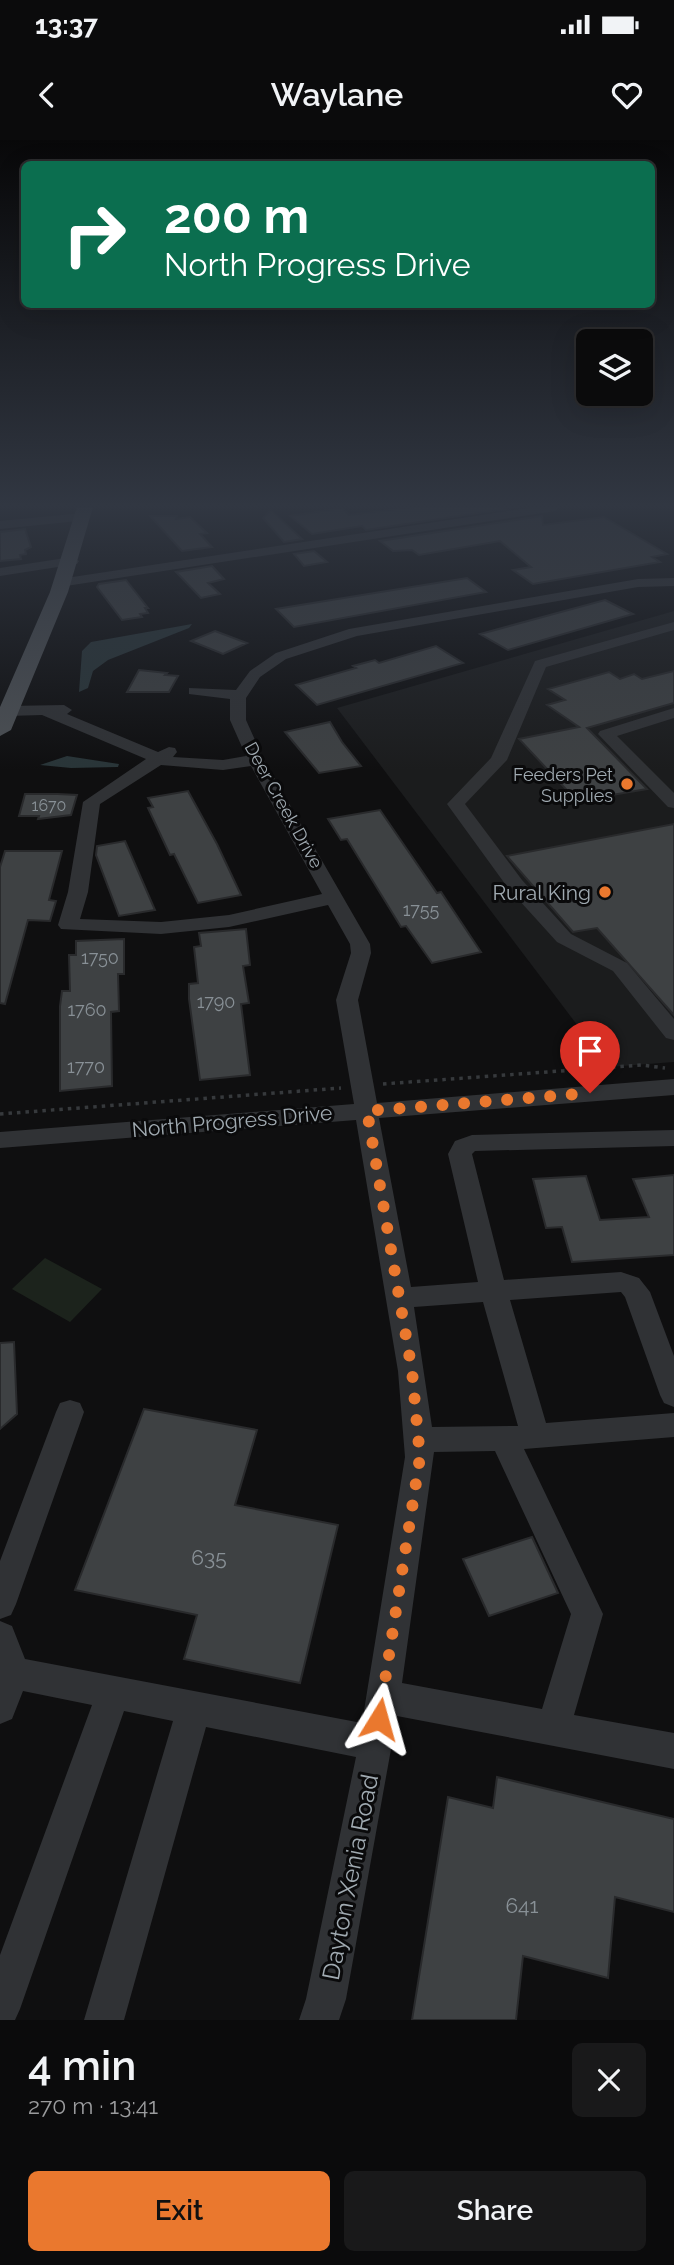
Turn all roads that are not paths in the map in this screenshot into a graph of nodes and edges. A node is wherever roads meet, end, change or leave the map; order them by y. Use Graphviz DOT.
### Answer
graph roads {
  1 [pos="60,595"];
  2 [pos="570,595"];
  3 [pos="674,626"];
  4 [pos="194,691"];
  5 [pos="240,695"];
  6 [pos="674,713"];
  7 [pos="3,722"];
  8 [pos="163,755"];
  9 [pos="256,760"];
  10 [pos="674,803"];
  11 [pos="336,897"];
  12 [pos="674,1033"];
  13 [pos="674,1087"];
  14 [pos="365,1098"];
  15 [pos="674,1138"];
  16 [pos="0,1140"];
  17 [pos="494,1292"];
  18 [pos="399,1298"];
  19 [pos="674,1395"];
  20 [pos="70,1412"];
  21 [pos="674,1425"];
  22 [pos="536,1436"];
  23 [pos="504,1438"];
  24 [pos="420,1440"];
  25 [pos="0,1604"];
  26 [pos="0,1637"];
  27 [pos="13,1672"];
  28 [pos="114,1691"];
  29 [pos="382,1696"];
  30 [pos="195,1706"];
  31 [pos="0,1707"];
  32 [pos="553,1728"];
  33 [pos="375,1743"];
  34 [pos="674,1751"];
  35 [pos="0,2009"];
  36 [pos="104,2020"];
  37 [pos="319,2020"];
  1 -- 7 [label="main road"];
  2 -- 5 [label="street"];
  3 -- 12 [label="lane"];
  4 -- 5 [label="street"];
  5 -- 9 [label="street, Deer Creek Drive"];
  6 -- 10 [label="street"];
  7 -- 8 [label="street"];
  8 -- 9 [label="street"];
  8 -- 11 [label="street"];
  9 -- 11 [label="street, Deer Creek Drive"];
  11 -- 14 [label="street, Deer Creek Drive"];
  13 -- 14 [label="street, North Progress Drive"];
  14 -- 16 [label="street, North Progress Drive"];
  14 -- 18 [label="street, Dayton Xenia Road"];
  15 -- 17 [label="street"];
  17 -- 18 [label="street"];
  17 -- 19 [label="street"];
  17 -- 22 [label="street"];
  18 -- 24 [label="street, Dayton Xenia Road"];
  20 -- 25 [label="lane"];
  21 -- 22 [label="lane"];
  22 -- 23 [label="lane"];
  23 -- 24 [label="street"];
  23 -- 32 [label="street"];
  24 -- 29 [label="street, Dayton Xenia Road"];
  26 -- 27 [label="street"];
  27 -- 28 [label="street"];
  27 -- 31 [label="street"];
  28 -- 30 [label="street"];
  28 -- 35 [label="street"];
  29 -- 32 [label="street"];
  29 -- 33 [label="street, Dayton Xenia Road"];
  30 -- 33 [label="street"];
  30 -- 36 [label="street"];
  32 -- 34 [label="street"];
  33 -- 37 [label="street, Dayton Xenia Road"];
}
